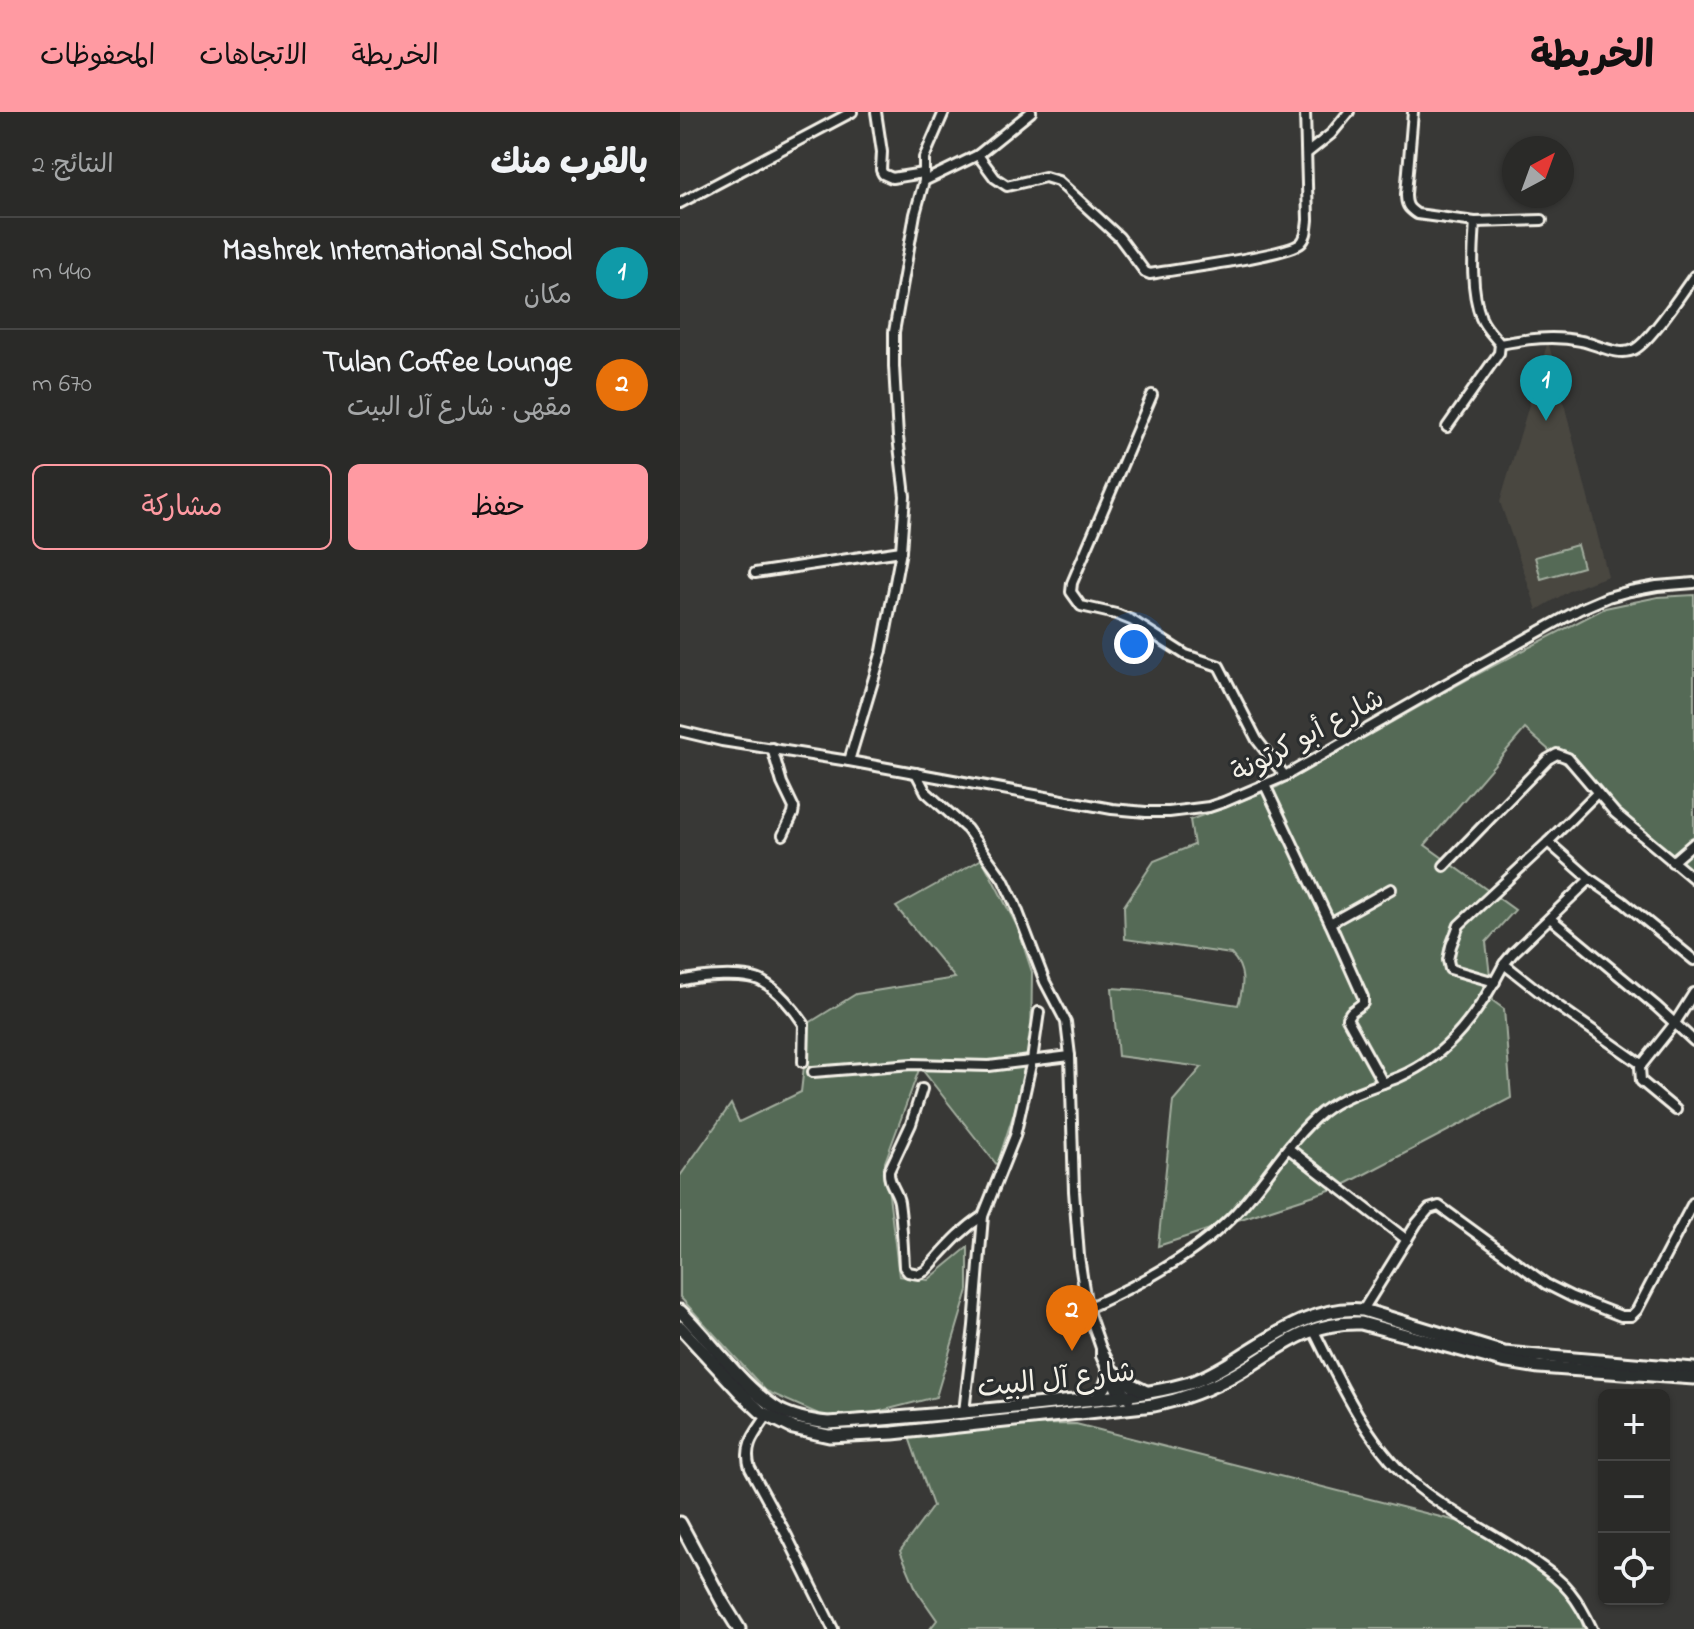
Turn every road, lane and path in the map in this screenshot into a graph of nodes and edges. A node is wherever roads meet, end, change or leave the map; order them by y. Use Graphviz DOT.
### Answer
graph roads {
  1 [pos="852,112"];
  2 [pos="876,112"];
  3 [pos="944,112"];
  4 [pos="1031,112"];
  5 [pos="1305,112"];
  6 [pos="1349,112"];
  7 [pos="1413,112"];
  8 [pos="1307,153"];
  9 [pos="978,155"];
  10 [pos="923,177"];
  11 [pos="680,203"];
  12 [pos="1542,220"];
  13 [pos="1475,222"];
  14 [pos="1694,276"];
  15 [pos="1500,344"];
  16 [pos="1152,395"];
  17 [pos="1447,427"];
  18 [pos="901,551"];
  19 [pos="755,573"];
  20 [pos="1694,583"];
  21 [pos="680,731"];
  22 [pos="772,748"];
  23 [pos="849,761"];
  24 [pos="916,773"];
  25 [pos="1285,776"];
  26 [pos="1265,785"];
  27 [pos="1597,793"];
  28 [pos="783,835"];
  29 [pos="1548,842"];
  30 [pos="1694,843"];
  31 [pos="1672,862"];
  32 [pos="1444,866"];
  33 [pos="1590,879"];
  34 [pos="1694,879"];
  35 [pos="1391,889"];
  36 [pos="1550,918"];
  37 [pos="1330,923"];
  38 [pos="1694,960"];
  39 [pos="1504,964"];
  40 [pos="680,981"];
  41 [pos="1495,982"];
  42 [pos="1694,993"];
  43 [pos="1039,1012"];
  44 [pos="1675,1023"];
  45 [pos="1694,1041"];
  46 [pos="1070,1056"];
  47 [pos="1032,1060"];
  48 [pos="803,1062"];
  49 [pos="1641,1064"];
  50 [pos="813,1072"];
  51 [pos="1383,1083"];
  52 [pos="922,1089"];
  53 [pos="1676,1110"];
  54 [pos="1288,1148"];
  55 [pos="1693,1203"];
  56 [pos="983,1216"];
  57 [pos="1407,1240"];
  58 [pos="1087,1308"];
  59 [pos="1363,1310"];
  60 [pos="680,1311"];
  61 [pos="680,1327"];
  62 [pos="1313,1329"];
  63 [pos="1694,1369"];
  64 [pos="1112,1374"];
  65 [pos="1694,1378"];
  66 [pos="1146,1393"];
  67 [pos="1123,1396"];
  68 [pos="1097,1398"];
  69 [pos="1128,1408"];
  70 [pos="964,1412"];
  71 [pos="767,1416"];
  72 [pos="680,1523"];
  73 [pos="739,1629"];
  74 [pos="833,1629"];
  75 [pos="1592,1629"];
  1 -- 11 [label="street"];
  2 -- 10 [label="street"];
  3 -- 10 [label="street"];
  4 -- 9 [label="street"];
  5 -- 8 [label="street"];
  6 -- 8 [label="street"];
  7 -- 13 [label="street"];
  8 -- 9 [label="street"];
  9 -- 10 [label="street"];
  10 -- 18 [label="street"];
  12 -- 13 [label="street"];
  13 -- 15 [label="street"];
  14 -- 15 [label="street"];
  15 -- 17 [label="street"];
  16 -- 25 [label="street"];
  18 -- 19 [label="street"];
  18 -- 23 [label="street"];
  20 -- 25 [label="street, شارع أبو كرتونة"];
  21 -- 22 [label="street, شارع أبو كرتونة"];
  22 -- 23 [label="street, شارع أبو كرتونة"];
  22 -- 28 [label="street"];
  23 -- 24 [label="street, شارع أبو كرتونة"];
  24 -- 26 [label="street, شارع أبو كرتونة"];
  24 -- 46 [label="street"];
  25 -- 26 [label="street, شارع أبو كرتونة"];
  26 -- 37 [label="street"];
  27 -- 29 [label="street"];
  27 -- 31 [label="street"];
  27 -- 32 [label="street"];
  29 -- 33 [label="street"];
  29 -- 41 [label="street"];
  30 -- 31 [label="street"];
  31 -- 34 [label="street"];
  33 -- 36 [label="street"];
  33 -- 38 [label="street"];
  35 -- 37 [label="street"];
  36 -- 39 [label="street"];
  36 -- 44 [label="street"];
  37 -- 51 [label="street"];
  39 -- 41 [label="street"];
  39 -- 49 [label="street"];
  40 -- 48 [label="street"];
  41 -- 51 [label="street"];
  42 -- 44 [label="street"];
  43 -- 47 [label="street"];
  44 -- 45 [label="street"];
  44 -- 49 [label="street"];
  46 -- 47 [label="street"];
  46 -- 58 [label="street"];
  47 -- 50 [label="street"];
  47 -- 56 [label="street"];
  49 -- 53 [label="street"];
  51 -- 54 [label="street"];
  52 -- 56 [label="street"];
  54 -- 57 [label="street"];
  54 -- 58 [label="street"];
  55 -- 57 [label="street"];
  56 -- 70 [label="street"];
  57 -- 59 [label="street"];
  58 -- 64 [label="street"];
  59 -- 63 [label="street, شارع آل البيت"];
  59 -- 66 [label="street, شارع آل البيت"];
  60 -- 70 [label="street, شارع آل البيت"];
  61 -- 71 [label="street, شارع آل البيت"];
  62 -- 65 [label="street, شارع آل البيت"];
  62 -- 69 [label="street, شارع آل البيت"];
  62 -- 75 [label="street"];
  64 -- 66 [label="street"];
  64 -- 67 [label="street"];
  64 -- 68 [label="street"];
  66 -- 67 [label="street, شارع آل البيت"];
  67 -- 68 [label="street, شارع آل البيت"];
  67 -- 69 [label="street"];
  68 -- 70 [label="street, شارع آل البيت"];
  69 -- 71 [label="street, شارع آل البيت"];
  71 -- 74 [label="street"];
  72 -- 73 [label="street"];
}
